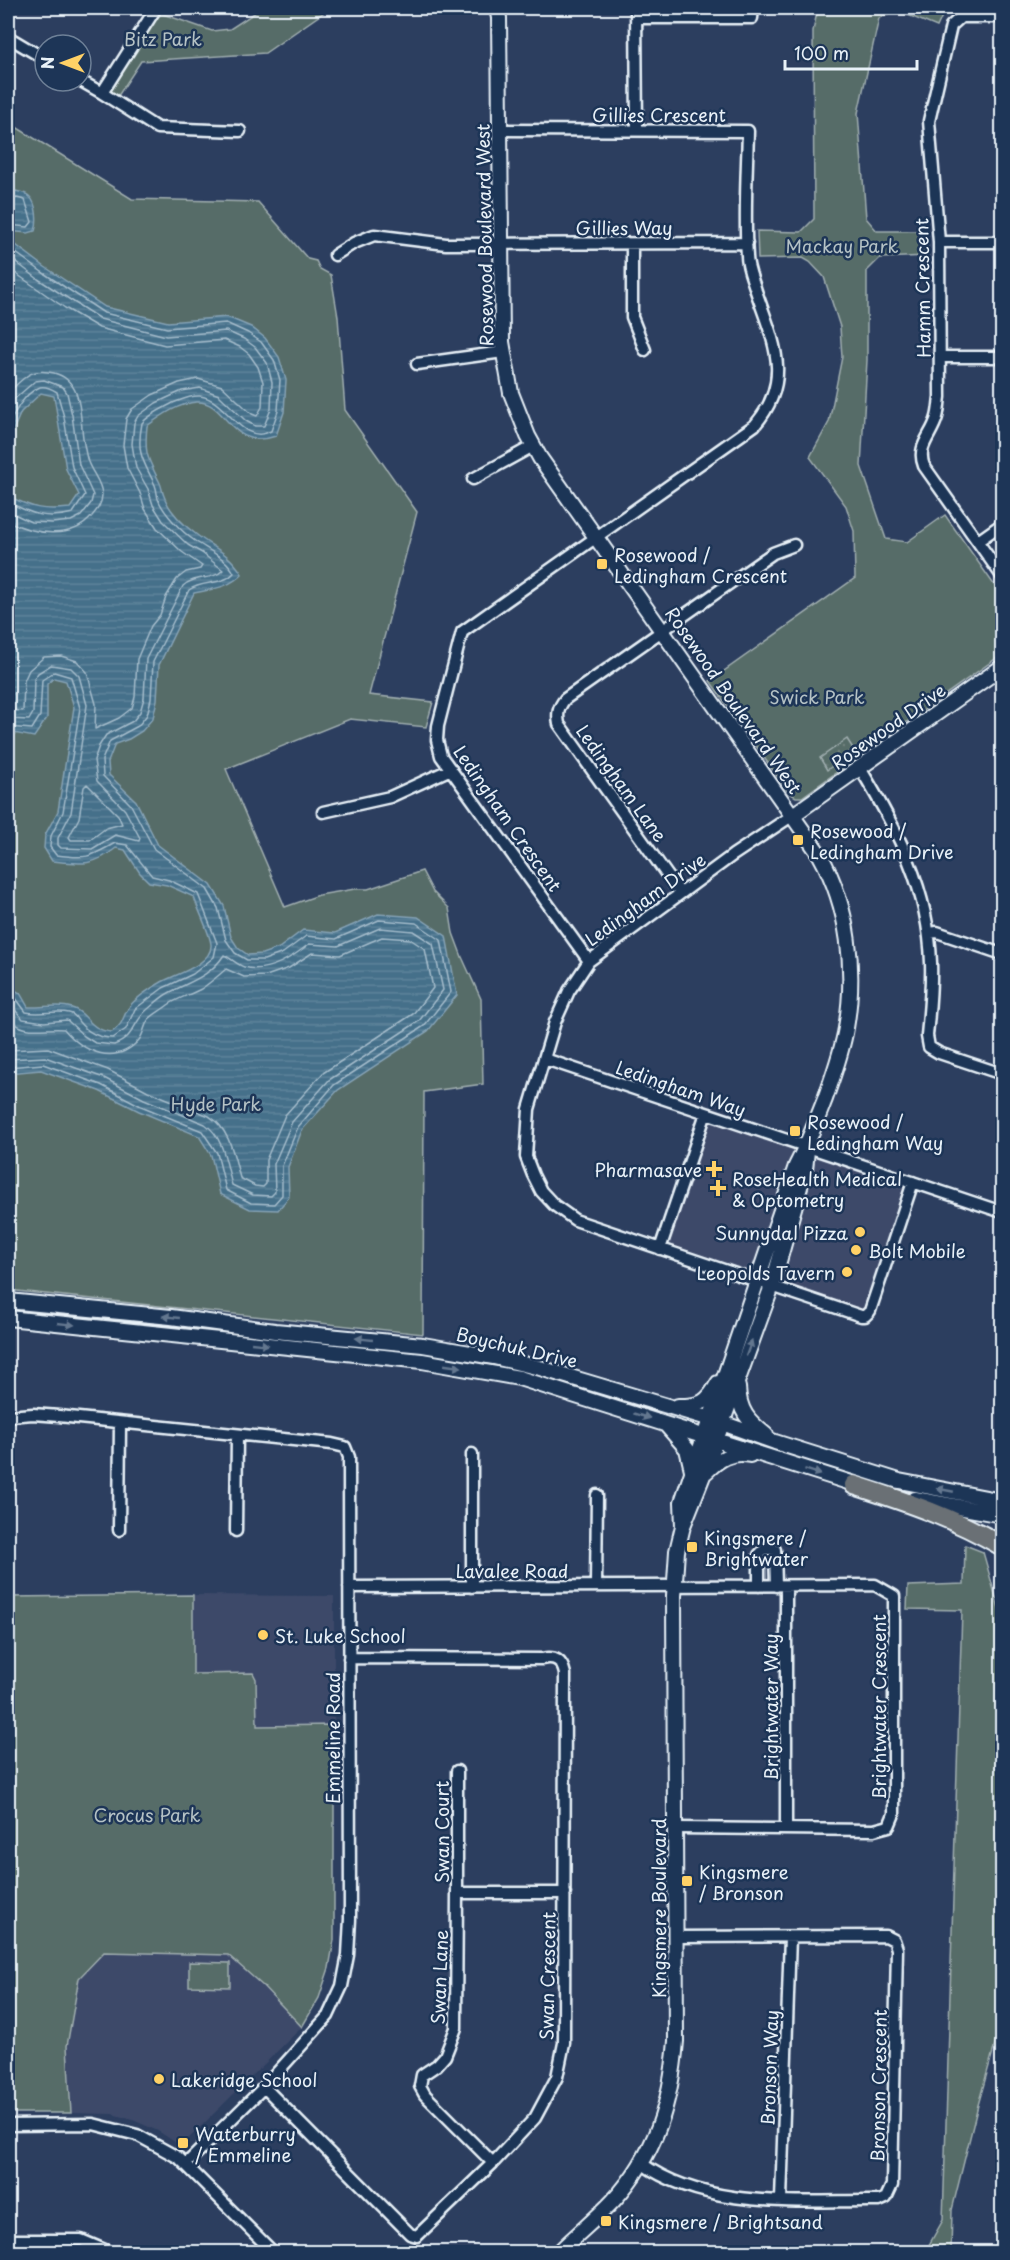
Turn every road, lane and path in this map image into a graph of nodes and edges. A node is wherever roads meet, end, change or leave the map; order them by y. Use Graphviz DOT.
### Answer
graph roads {
  1 [pos="156,8"];
  2 [pos="497,8"];
  3 [pos="753,8"];
  4 [pos="637,13"];
  5 [pos="1002,16"];
  6 [pos="8,37"];
  7 [pos="33,52"];
  8 [pos="93,88"];
  9 [pos="102,93"];
  10 [pos="637,129"];
  11 [pos="501,130"];
  12 [pos="240,131"];
  13 [pos="939,242"];
  14 [pos="1002,242"];
  15 [pos="747,243"];
  16 [pos="501,245"];
  17 [pos="632,245"];
  18 [pos="334,255"];
  19 [pos="645,350"];
  20 [pos="504,352"];
  21 [pos="940,357"];
  22 [pos="1002,357"];
  23 [pos="417,364"];
  24 [pos="533,446"];
  25 [pos="473,479"];
  26 [pos="1002,524"];
  27 [pos="596,539"];
  28 [pos="978,541"];
  29 [pos="794,545"];
  30 [pos="1002,576"];
  31 [pos="663,631"];
  32 [pos="1002,667"];
  33 [pos="860,768"];
  34 [pos="451,769"];
  35 [pos="322,812"];
  36 [pos="793,815"];
  37 [pos="680,893"];
  38 [pos="929,933"];
  39 [pos="1002,954"];
  40 [pos="589,961"];
  41 [pos="545,1059"];
  42 [pos="1002,1074"];
  43 [pos="706,1113"];
  44 [pos="807,1146"];
  45 [pos="913,1182"];
  46 [pos="1002,1212"];
  47 [pos="660,1249"];
  48 [pos="757,1282"];
  49 [pos="772,1286"];
  50 [pos="8,1301"];
  51 [pos="8,1318"];
  52 [pos="732,1358"];
  53 [pos="737,1380"];
  54 [pos="668,1406"];
  55 [pos="8,1416"];
  56 [pos="717,1421"];
  57 [pos="663,1422"];
  58 [pos="120,1423"];
  59 [pos="237,1435"];
  60 [pos="710,1438"];
  61 [pos="775,1442"];
  62 [pos="472,1454"];
  63 [pos="772,1458"];
  64 [pos="698,1472"];
  65 [pos="854,1485"];
  66 [pos="597,1495"];
  67 [pos="1002,1501"];
  68 [pos="1002,1515"];
  69 [pos="119,1530"];
  70 [pos="236,1531"];
  71 [pos="1002,1546"];
  72 [pos="675,1585"];
  73 [pos="596,1586"];
  74 [pos="759,1586"];
  75 [pos="781,1586"];
  76 [pos="349,1587"];
  77 [pos="472,1587"];
  78 [pos="349,1658"];
  79 [pos="457,1771"];
  80 [pos="676,1828"];
  81 [pos="786,1828"];
  82 [pos="458,1893"];
  83 [pos="565,1893"];
  84 [pos="790,1936"];
  85 [pos="675,1937"];
  86 [pos="264,2087"];
  87 [pos="8,2125"];
  88 [pos="493,2163"];
  89 [pos="641,2163"];
  90 [pos="186,2164"];
  91 [pos="781,2200"];
  92 [pos="8,2240"];
  93 [pos="566,2250"];
  94 [pos="107,2251"];
  95 [pos="273,2253"];
  1 -- 9 [label="street"];
  2 -- 11 [label="street, Rosewood Boulevard West"];
  3 -- 4 [label="street"];
  4 -- 10 [label="street"];
  5 -- 13 [label="street, Hamm Crescent"];
  6 -- 7 [label="street"];
  8 -- 9 [label="street"];
  9 -- 12 [label="street"];
  10 -- 11 [label="street, Gillies Crescent"];
  10 -- 15 [label="street, Gillies Crescent"];
  11 -- 16 [label="street, Rosewood Boulevard West"];
  13 -- 14 [label="street"];
  13 -- 21 [label="street, Hamm Crescent"];
  15 -- 17 [label="street, Gillies Way"];
  15 -- 27 [label="street, Gillies Crescent"];
  16 -- 17 [label="street, Gillies Way"];
  16 -- 18 [label="street, Gillies Way"];
  16 -- 20 [label="street, Rosewood Boulevard West"];
  17 -- 19 [label="street"];
  20 -- 23 [label="street"];
  20 -- 24 [label="street, Rosewood Boulevard West"];
  21 -- 22 [label="street"];
  21 -- 28 [label="street, Hamm Crescent"];
  24 -- 25 [label="street"];
  24 -- 27 [label="street, Rosewood Boulevard West"];
  26 -- 28 [label="street"];
  27 -- 31 [label="street, Rosewood Boulevard West"];
  27 -- 34 [label="street, Ledingham Crescent"];
  28 -- 30 [label="street, Hamm Crescent"];
  29 -- 31 [label="street"];
  31 -- 36 [label="street, Rosewood Boulevard West"];
  31 -- 37 [label="street, Ledingham Lane"];
  32 -- 33 [label="street, Rosewood Drive"];
  33 -- 36 [label="street, Rosewood Drive"];
  33 -- 38 [label="street"];
  34 -- 35 [label="street"];
  34 -- 40 [label="street, Ledingham Crescent"];
  36 -- 37 [label="street, Ledingham Drive"];
  36 -- 44 [label="street, Rosewood Boulevard West"];
  37 -- 40 [label="street, Ledingham Drive"];
  38 -- 39 [label="street"];
  38 -- 42 [label="street"];
  40 -- 41 [label="street, Ledingham Drive"];
  41 -- 43 [label="street, Ledingham Way"];
  41 -- 47 [label="street, Ledingham Drive"];
  43 -- 44 [label="street, Ledingham Way"];
  43 -- 47 [label="street"];
  44 -- 45 [label="street, Ledingham Way"];
  44 -- 48 [label="street, Rosewood Boulevard West"];
  44 -- 49 [label="street, Rosewood Boulevard West"];
  45 -- 46 [label="street, Ledingham Way"];
  45 -- 49 [label="street, Ledingham Drive"];
  47 -- 48 [label="street, Ledingham Drive"];
  48 -- 49 [label="street, Ledingham Drive"];
  48 -- 52 [label="street, Rosewood Boulevard West"];
  53 -- 49 [label="street, Rosewood Boulevard West, one-way"];
  54 -- 50 [label="street, Boychuk Drive, one-way"];
  51 -- 57 [label="street, Boychuk Drive, one-way"];
  52 -- 54 [label="street"];
  52 -- 56 [label="street, Rosewood Boulevard West"];
  53 -- 56 [label="street, Rosewood Boulevard West"];
  53 -- 61 [label="street"];
  54 -- 56 [label="street, Boychuk Drive"];
  55 -- 58 [label="street, Emmeline Road"];
  56 -- 60 [label="street, Kingsmere Boulevard"];
  56 -- 61 [label="street, Boychuk Drive"];
  57 -- 60 [label="street, Boychuk Drive"];
  57 -- 64 [label="street"];
  58 -- 59 [label="street, Emmeline Road"];
  58 -- 69 [label="street"];
  59 -- 70 [label="street"];
  59 -- 76 [label="street, Emmeline Road"];
  60 -- 63 [label="street, Boychuk Drive"];
  60 -- 64 [label="street, Kingsmere Boulevard"];
  67 -- 61 [label="street, Boychuk Drive, one-way"];
  62 -- 77 [label="street"];
  63 -- 64 [label="street"];
  63 -- 65 [label="street, Boychuk Drive, one-way"];
  64 -- 72 [label="street, Kingsmere Boulevard"];
  65 -- 68 [label="street, Boychuk Drive"];
  65 -- 71 [label="highway"];
  66 -- 73 [label="street"];
  72 -- 73 [label="street, Lavalee Road"];
  72 -- 74 [label="street, Brightwater Crescent"];
  72 -- 80 [label="street, Kingsmere Boulevard"];
  73 -- 77 [label="street, Lavalee Road"];
  74 -- 75 [label="street, Brightwater Crescent"];
  74 -- 75 [label="street, Brightwater Way"];
  75 -- 81 [label="street, Brightwater Way"];
  75 -- 81 [label="street, Brightwater Crescent"];
  76 -- 77 [label="street, Lavalee Road"];
  76 -- 78 [label="street, Emmeline Road"];
  78 -- 83 [label="street, Swan Crescent"];
  78 -- 86 [label="street, Emmeline Road"];
  79 -- 82 [label="street, Swan Court"];
  80 -- 81 [label="street, Brightwater Crescent"];
  80 -- 85 [label="street, Kingsmere Boulevard"];
  82 -- 83 [label="street"];
  82 -- 88 [label="street, Swan Lane"];
  83 -- 88 [label="street, Swan Crescent"];
  84 -- 85 [label="street, Bronson Crescent"];
  84 -- 91 [label="street, Bronson Way"];
  84 -- 91 [label="street, Bronson Crescent"];
  85 -- 89 [label="street, Kingsmere Boulevard"];
  86 -- 88 [label="street, Swan Crescent"];
  86 -- 90 [label="street, Emmeline Road"];
  87 -- 90 [label="street"];
  89 -- 91 [label="street, Bronson Crescent"];
  89 -- 93 [label="street, Kingsmere Boulevard"];
  90 -- 95 [label="street"];
  92 -- 94 [label="street"];
}
